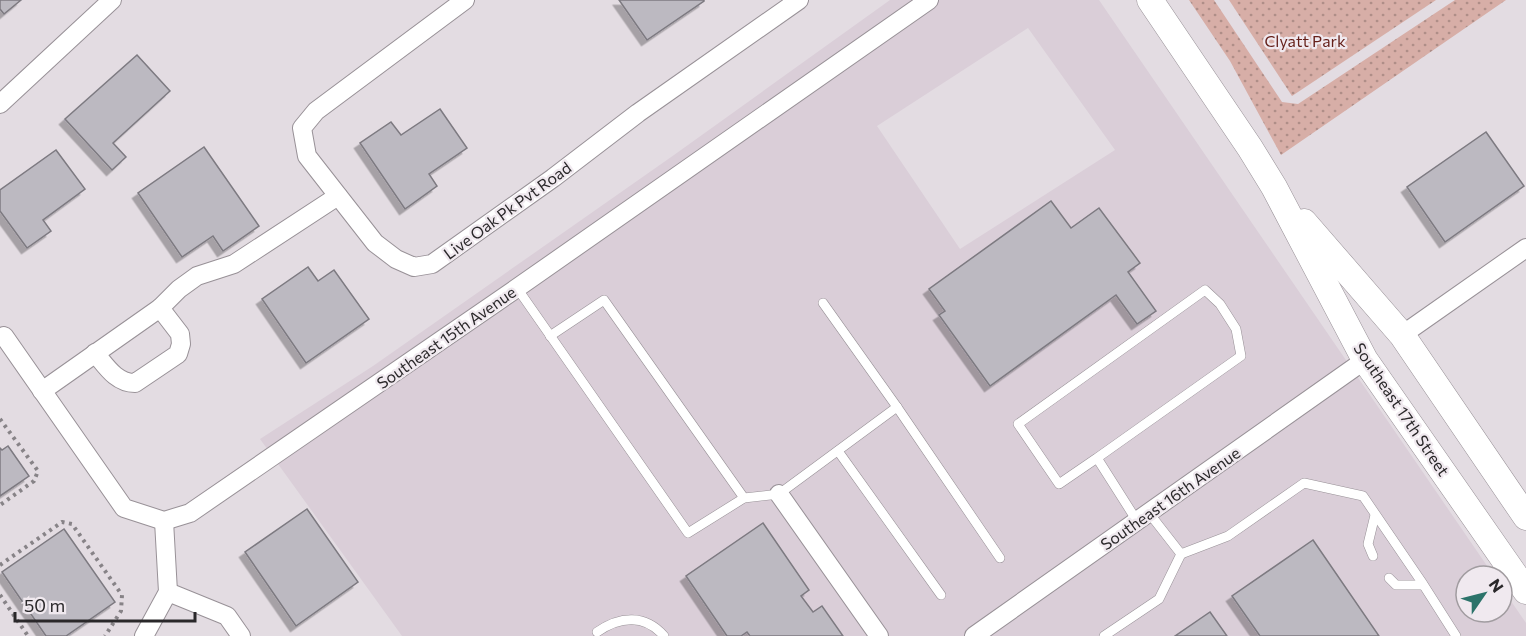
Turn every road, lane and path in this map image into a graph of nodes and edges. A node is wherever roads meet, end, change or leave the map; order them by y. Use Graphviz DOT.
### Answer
graph roads {
  1 [pos="112,0"];
  2 [pos="465,0"];
  3 [pos="799,0"];
  4 [pos="929,0"];
  5 [pos="1150,0"];
  6 [pos="0,104"];
  7 [pos="1274,188"];
  8 [pos="338,196"];
  9 [pos="1526,249"];
  10 [pos="517,288"];
  11 [pos="823,303"];
  12 [pos="160,308"];
  13 [pos="1402,335"];
  14 [pos="4,336"];
  15 [pos="550,336"];
  16 [pos="95,354"];
  17 [pos="1365,360"];
  18 [pos="42,391"];
  19 [pos="897,406"];
  20 [pos="0,419"];
  21 [pos="838,451"];
  22 [pos="1097,458"];
  23 [pos="779,494"];
  24 [pos="744,498"];
  25 [pos="0,505"];
  26 [pos="1375,515"];
  27 [pos="1143,517"];
  28 [pos="1526,517"];
  29 [pos="164,521"];
  30 [pos="1181,554"];
  31 [pos="1373,556"];
  32 [pos="1000,558"];
  33 [pos="0,565"];
  34 [pos="1389,578"];
  35 [pos="1423,585"];
  36 [pos="1526,591"];
  37 [pos="168,592"];
  38 [pos="0,595"];
  39 [pos="941,595"];
  40 [pos="597,632"];
  41 [pos="28,636"];
  42 [pos="105,636"];
  43 [pos="144,636"];
  44 [pos="241,636"];
  45 [pos="664,636"];
  46 [pos="879,636"];
  47 [pos="974,636"];
  48 [pos="1104,636"];
  49 [pos="1456,636"];
  1 -- 6 [label="street"];
  2 -- 8 [label="street, Live Oak Pk Pvt Road"];
  3 -- 8 [label="street, Live Oak Pk Pvt Road"];
  4 -- 10 [label="street, Southeast 15th Avenue"];
  5 -- 7 [label="main road, Southeast 17th Street"];
  7 -- 13 [label="main road, Southeast 17th Street"];
  7 -- 17 [label="main road, Southeast 17th Street"];
  8 -- 12 [label="street"];
  9 -- 13 [label="street"];
  10 -- 15 [label="lane"];
  10 -- 29 [label="street, Southeast 15th Avenue"];
  11 -- 19 [label="lane"];
  12 -- 16 [label="street"];
  12 -- 16 [label="street"];
  13 -- 28 [label="main road, Southeast 17th Street"];
  14 -- 18 [label="street"];
  15 -- 24 [label="lane"];
  15 -- 24 [label="lane"];
  16 -- 18 [label="street"];
  17 -- 27 [label="street, Southeast 16th Avenue"];
  17 -- 36 [label="main road, Southeast 17th Street"];
  18 -- 29 [label="street"];
  19 -- 21 [label="lane"];
  19 -- 32 [label="lane"];
  20 -- 25 [label="path"];
  21 -- 23 [label="lane"];
  21 -- 39 [label="lane"];
  22 -- 22 [label="lane"];
  22 -- 27 [label="lane"];
  23 -- 24 [label="lane"];
  23 -- 46 [label="street"];
  26 -- 30 [label="lane"];
  26 -- 31 [label="lane"];
  26 -- 35 [label="lane"];
  27 -- 30 [label="lane"];
  27 -- 47 [label="street, Southeast 16th Avenue"];
  29 -- 37 [label="street"];
  30 -- 48 [label="lane"];
  33 -- 42 [label="path"];
  34 -- 35 [label="lane"];
  35 -- 49 [label="lane"];
  37 -- 43 [label="street"];
  37 -- 44 [label="street"];
  38 -- 41 [label="path"];
  40 -- 45 [label="lane"];
}
